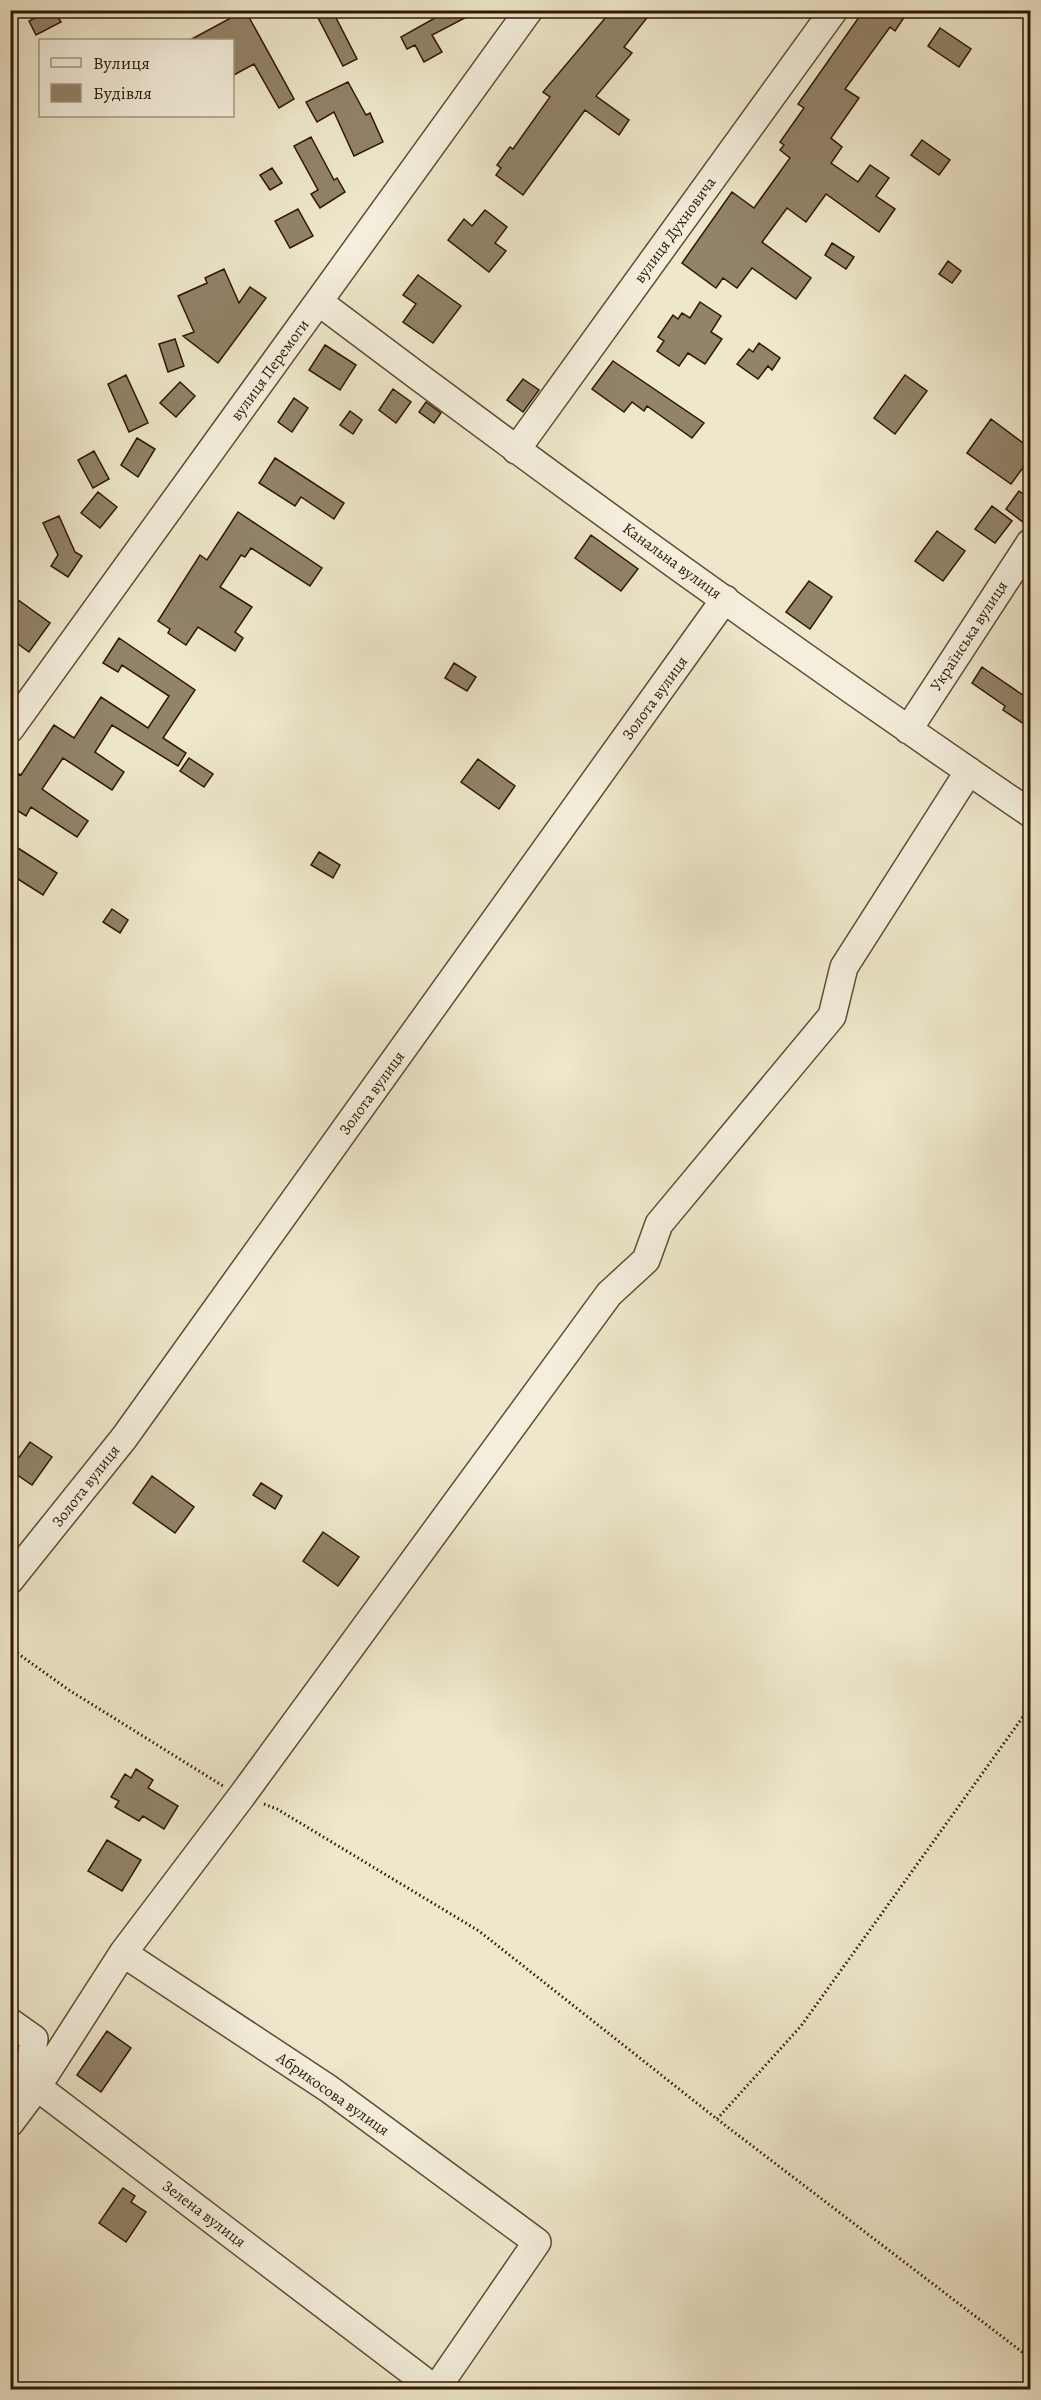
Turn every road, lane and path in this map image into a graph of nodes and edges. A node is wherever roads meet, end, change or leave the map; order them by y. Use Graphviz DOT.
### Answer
graph roads {
  1 [pos="529,10"];
  2 [pos="834,10"];
  3 [pos="319,302"];
  4 [pos="516,450"];
  5 [pos="1030,543"];
  6 [pos="725,599"];
  7 [pos="10,729"];
  8 [pos="908,730"];
  9 [pos="969,771"];
  10 [pos="1030,813"];
  11 [pos="10,1580"];
  12 [pos="10,1648"];
  13 [pos="1030,1707"];
  14 [pos="241,1797"];
  15 [pos="123,1953"];
  16 [pos="10,2022"];
  17 [pos="37,2087"];
  18 [pos="717,2118"];
  19 [pos="10,2123"];
  20 [pos="1030,2358"];
  21 [pos="436,2389"];
  1 -- 3 [label="street, вулиця Перемоги"];
  2 -- 4 [label="street, вулиця Духновича"];
  3 -- 4 [label="street, Канальна вулиця"];
  3 -- 7 [label="street, вулиця Перемоги"];
  4 -- 6 [label="street, Канальна вулиця"];
  5 -- 8 [label="street, Українська вулиця"];
  6 -- 8 [label="street, Канальна вулиця"];
  6 -- 11 [label="street, Золота вулиця"];
  8 -- 9 [label="street, Канальна вулиця"];
  9 -- 10 [label="street, Канальна вулиця"];
  9 -- 14 [label="street"];
  12 -- 14 [label="path"];
  13 -- 18 [label="path"];
  14 -- 15 [label="street"];
  14 -- 18 [label="path"];
  15 -- 17 [label="street"];
  15 -- 21 [label="street, Абрикосова вулиця"];
  16 -- 17 [label="street"];
  17 -- 19 [label="street"];
  17 -- 21 [label="street, Зелена вулиця"];
  18 -- 20 [label="path"];
}
